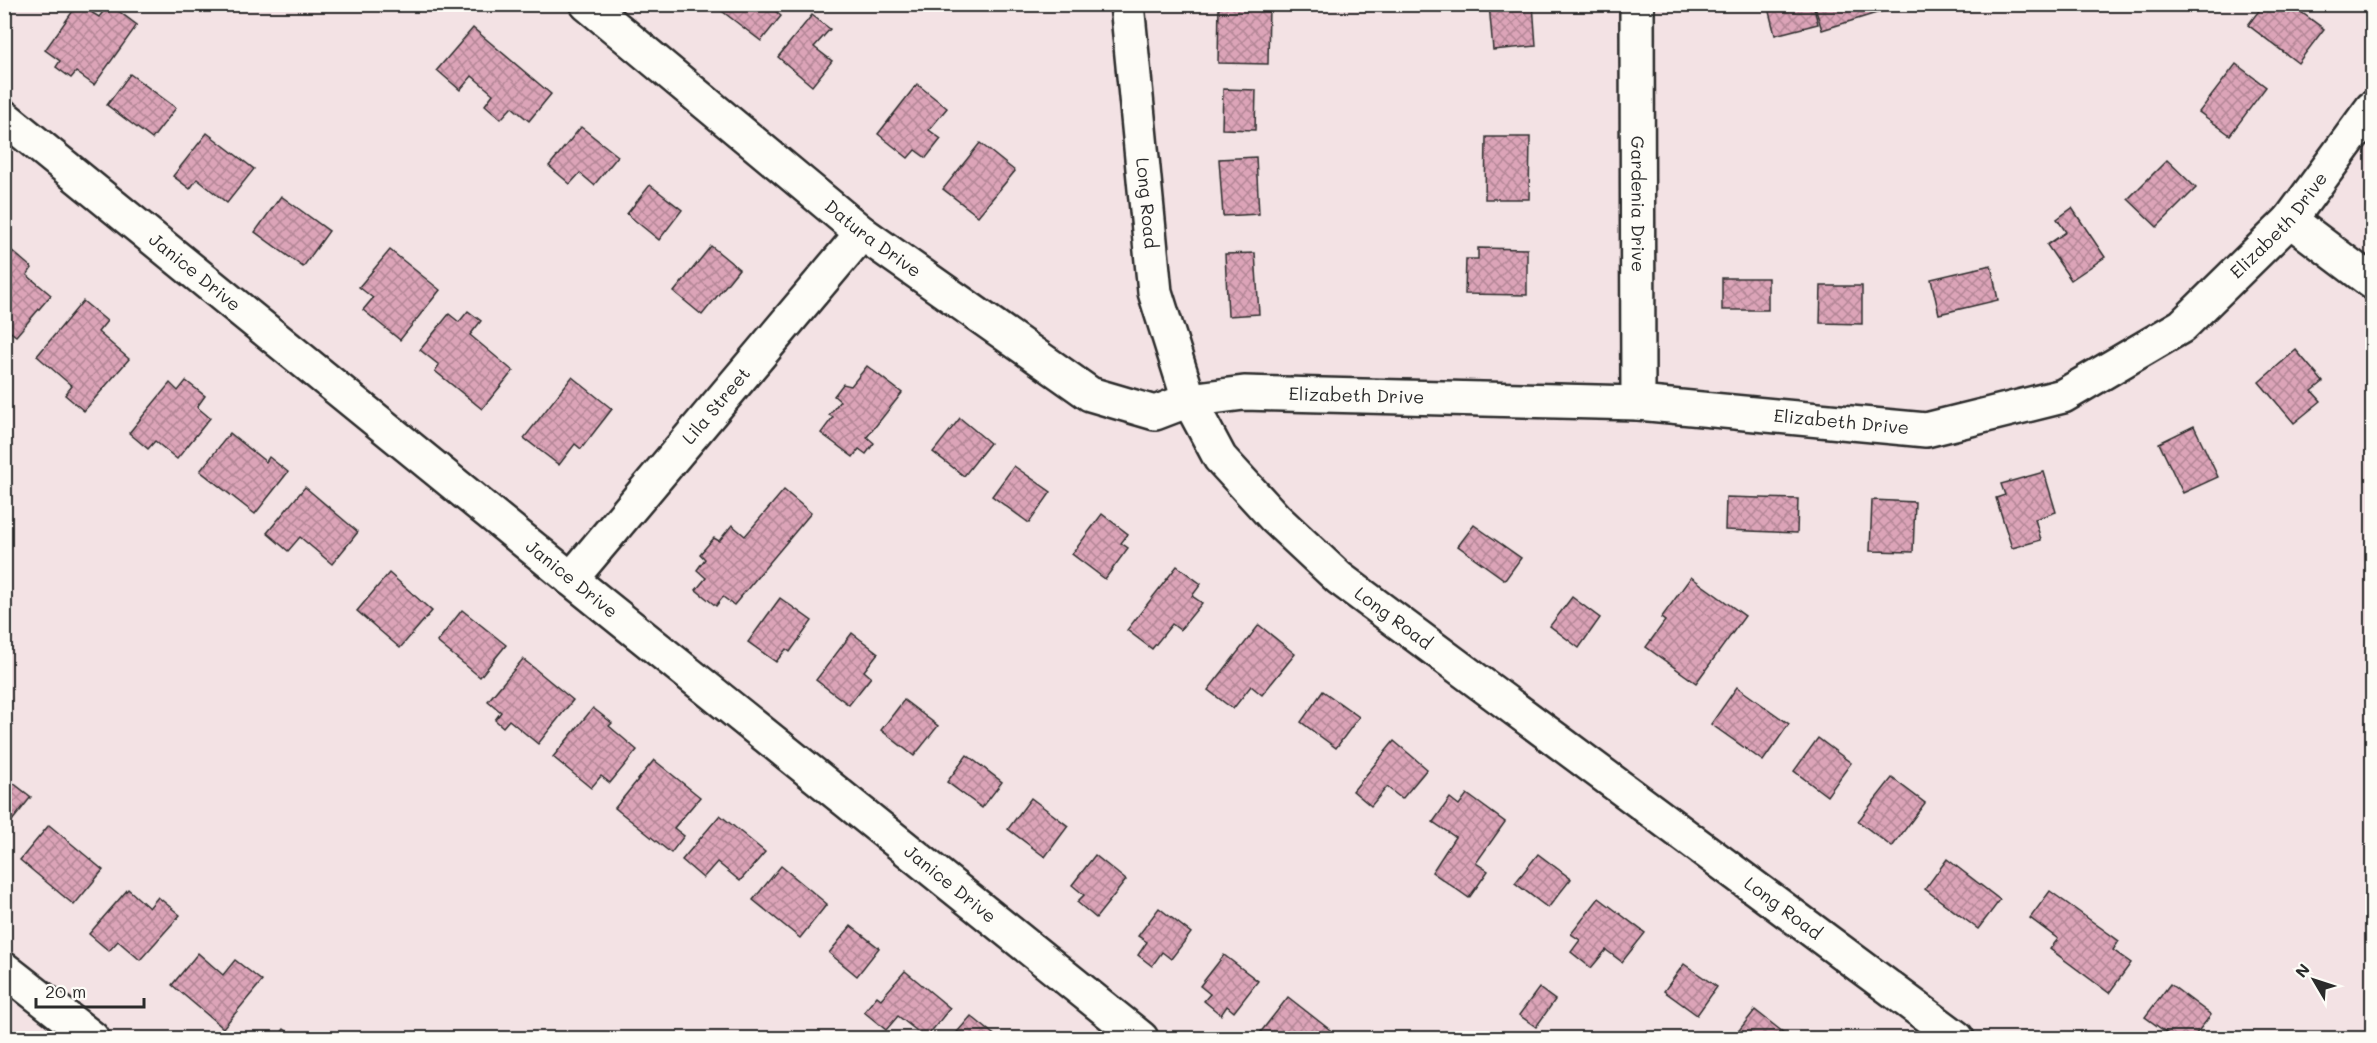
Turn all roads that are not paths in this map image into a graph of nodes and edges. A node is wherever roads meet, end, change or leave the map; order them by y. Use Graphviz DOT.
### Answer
graph roads {
  1 [pos="587,4"];
  2 [pos="1127,4"];
  3 [pos="1637,4"];
  4 [pos="2373,108"];
  5 [pos="4,117"];
  6 [pos="2290,220"];
  7 [pos="862,233"];
  8 [pos="2373,282"];
  9 [pos="1189,400"];
  10 [pos="1638,403"];
  11 [pos="571,579"];
  12 [pos="4,969"];
  13 [pos="92,1038"];
  14 [pos="1141,1038"];
  15 [pos="1957,1038"];
  1 -- 7 [label="street, Datura Drive"];
  2 -- 9 [label="street, Long Road"];
  3 -- 10 [label="street, Gardenia Drive"];
  4 -- 6 [label="street, Elizabeth Drive"];
  5 -- 11 [label="street, Janice Drive"];
  6 -- 8 [label="street"];
  6 -- 10 [label="street, Elizabeth Drive"];
  7 -- 9 [label="street, Datura Drive"];
  7 -- 11 [label="street, Lila Street"];
  9 -- 10 [label="street, Elizabeth Drive"];
  9 -- 15 [label="street, Long Road"];
  11 -- 14 [label="street, Janice Drive"];
  12 -- 13 [label="street"];
}
